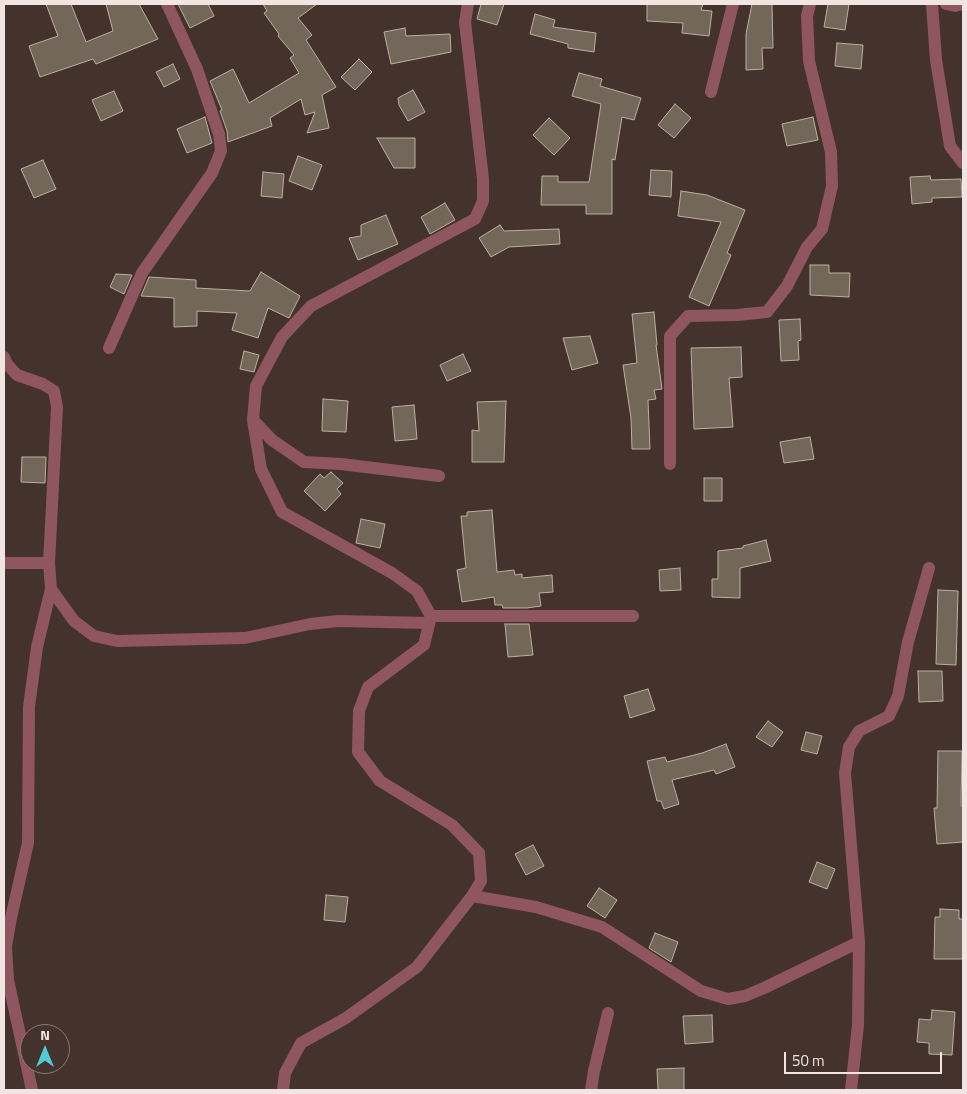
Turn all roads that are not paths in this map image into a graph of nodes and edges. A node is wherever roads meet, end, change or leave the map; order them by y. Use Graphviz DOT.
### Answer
graph roads {
  1 [pos="167,4"];
  2 [pos="468,4"];
  3 [pos="733,4"];
  4 [pos="810,4"];
  5 [pos="932,4"];
  6 [pos="946,4"];
  7 [pos="963,4"];
  8 [pos="711,92"];
  9 [pos="963,163"];
  10 [pos="109,348"];
  11 [pos="4,357"];
  12 [pos="252,420"];
  13 [pos="670,464"];
  14 [pos="439,476"];
  15 [pos="4,563"];
  16 [pos="49,563"];
  17 [pos="929,568"];
  18 [pos="52,589"];
  19 [pos="633,616"];
  20 [pos="430,620"];
  21 [pos="472,896"];
  22 [pos="859,942"];
  23 [pos="608,1013"];
  24 [pos="32,1090"];
  25 [pos="283,1090"];
  26 [pos="591,1090"];
  27 [pos="851,1090"];
  1 -- 10 [label="street"];
  2 -- 12 [label="street"];
  3 -- 8 [label="street"];
  4 -- 13 [label="street"];
  5 -- 9 [label="street"];
  6 -- 7 [label="street"];
  11 -- 16 [label="street"];
  12 -- 14 [label="street"];
  12 -- 20 [label="street"];
  15 -- 16 [label="street"];
  16 -- 18 [label="street"];
  17 -- 22 [label="street"];
  18 -- 20 [label="street"];
  18 -- 24 [label="street"];
  19 -- 20 [label="street"];
  20 -- 21 [label="street"];
  21 -- 22 [label="street"];
  21 -- 25 [label="street"];
  22 -- 27 [label="street"];
  23 -- 26 [label="street"];
}
